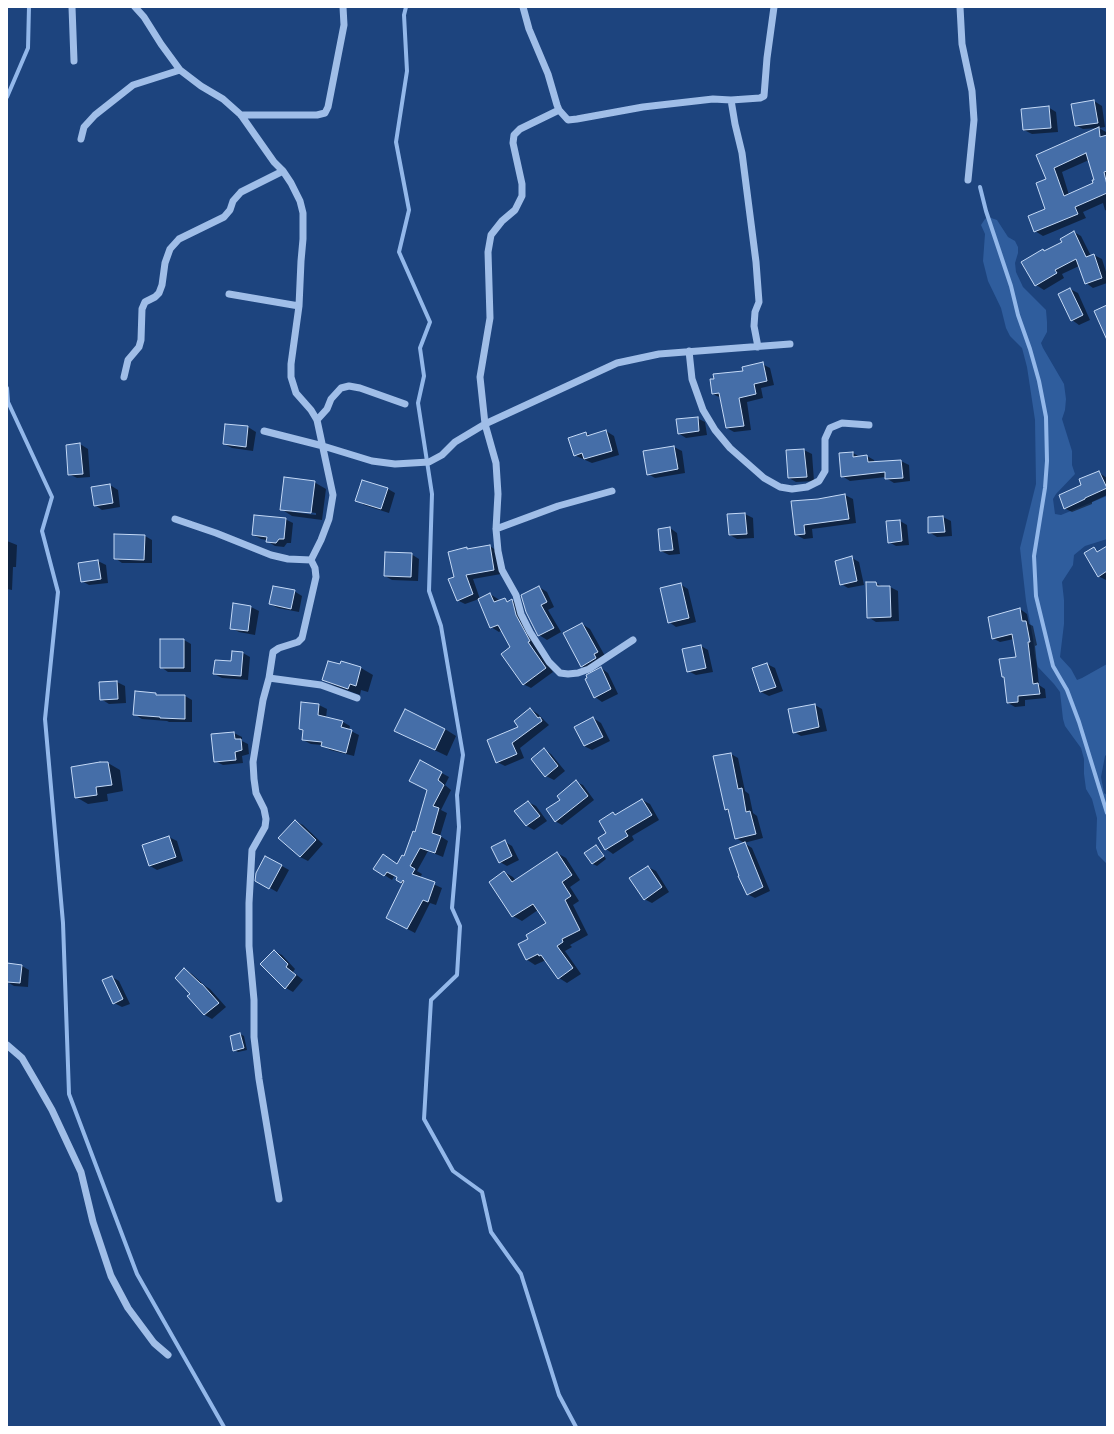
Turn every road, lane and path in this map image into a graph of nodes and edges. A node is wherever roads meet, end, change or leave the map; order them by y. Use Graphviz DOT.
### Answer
graph roads {
  1 [pos="72,7"];
  2 [pos="135,7"];
  3 [pos="343,7"];
  4 [pos="523,7"];
  5 [pos="774,7"];
  6 [pos="960,7"];
  7 [pos="74,61"];
  8 [pos="180,70"];
  9 [pos="731,100"];
  10 [pos="559,110"];
  11 [pos="241,115"];
  12 [pos="81,139"];
  13 [pos="283,171"];
  14 [pos="968,180"];
  15 [pos="229,294"];
  16 [pos="299,306"];
  17 [pos="790,344"];
  18 [pos="758,347"];
  19 [pos="689,352"];
  20 [pos="124,377"];
  21 [pos="405,404"];
  22 [pos="317,420"];
  23 [pos="485,424"];
  24 [pos="869,424"];
  25 [pos="264,431"];
  26 [pos="323,446"];
  27 [pos="612,491"];
  28 [pos="175,519"];
  29 [pos="496,529"];
  30 [pos="311,560"];
  31 [pos="634,640"];
  32 [pos="269,678"];
  33 [pos="356,698"];
  34 [pos="7,1045"];
  35 [pos="279,1199"];
  36 [pos="168,1355"];
  1 -- 7 [label="street"];
  2 -- 8 [label="street"];
  3 -- 11 [label="street"];
  4 -- 10 [label="street"];
  5 -- 9 [label="street"];
  6 -- 14 [label="street"];
  8 -- 11 [label="street"];
  8 -- 12 [label="street"];
  9 -- 10 [label="street"];
  9 -- 18 [label="street"];
  10 -- 23 [label="street"];
  11 -- 13 [label="street"];
  13 -- 16 [label="street"];
  13 -- 20 [label="street"];
  15 -- 16 [label="street"];
  16 -- 22 [label="street"];
  17 -- 18 [label="street"];
  18 -- 19 [label="street"];
  19 -- 23 [label="street"];
  19 -- 24 [label="street"];
  21 -- 22 [label="street"];
  22 -- 26 [label="street"];
  23 -- 26 [label="street"];
  23 -- 29 [label="street"];
  25 -- 26 [label="street"];
  26 -- 30 [label="street"];
  27 -- 29 [label="street"];
  28 -- 30 [label="street"];
  29 -- 31 [label="street"];
  30 -- 32 [label="street"];
  32 -- 33 [label="street"];
  32 -- 35 [label="street"];
  34 -- 36 [label="street"];
}
